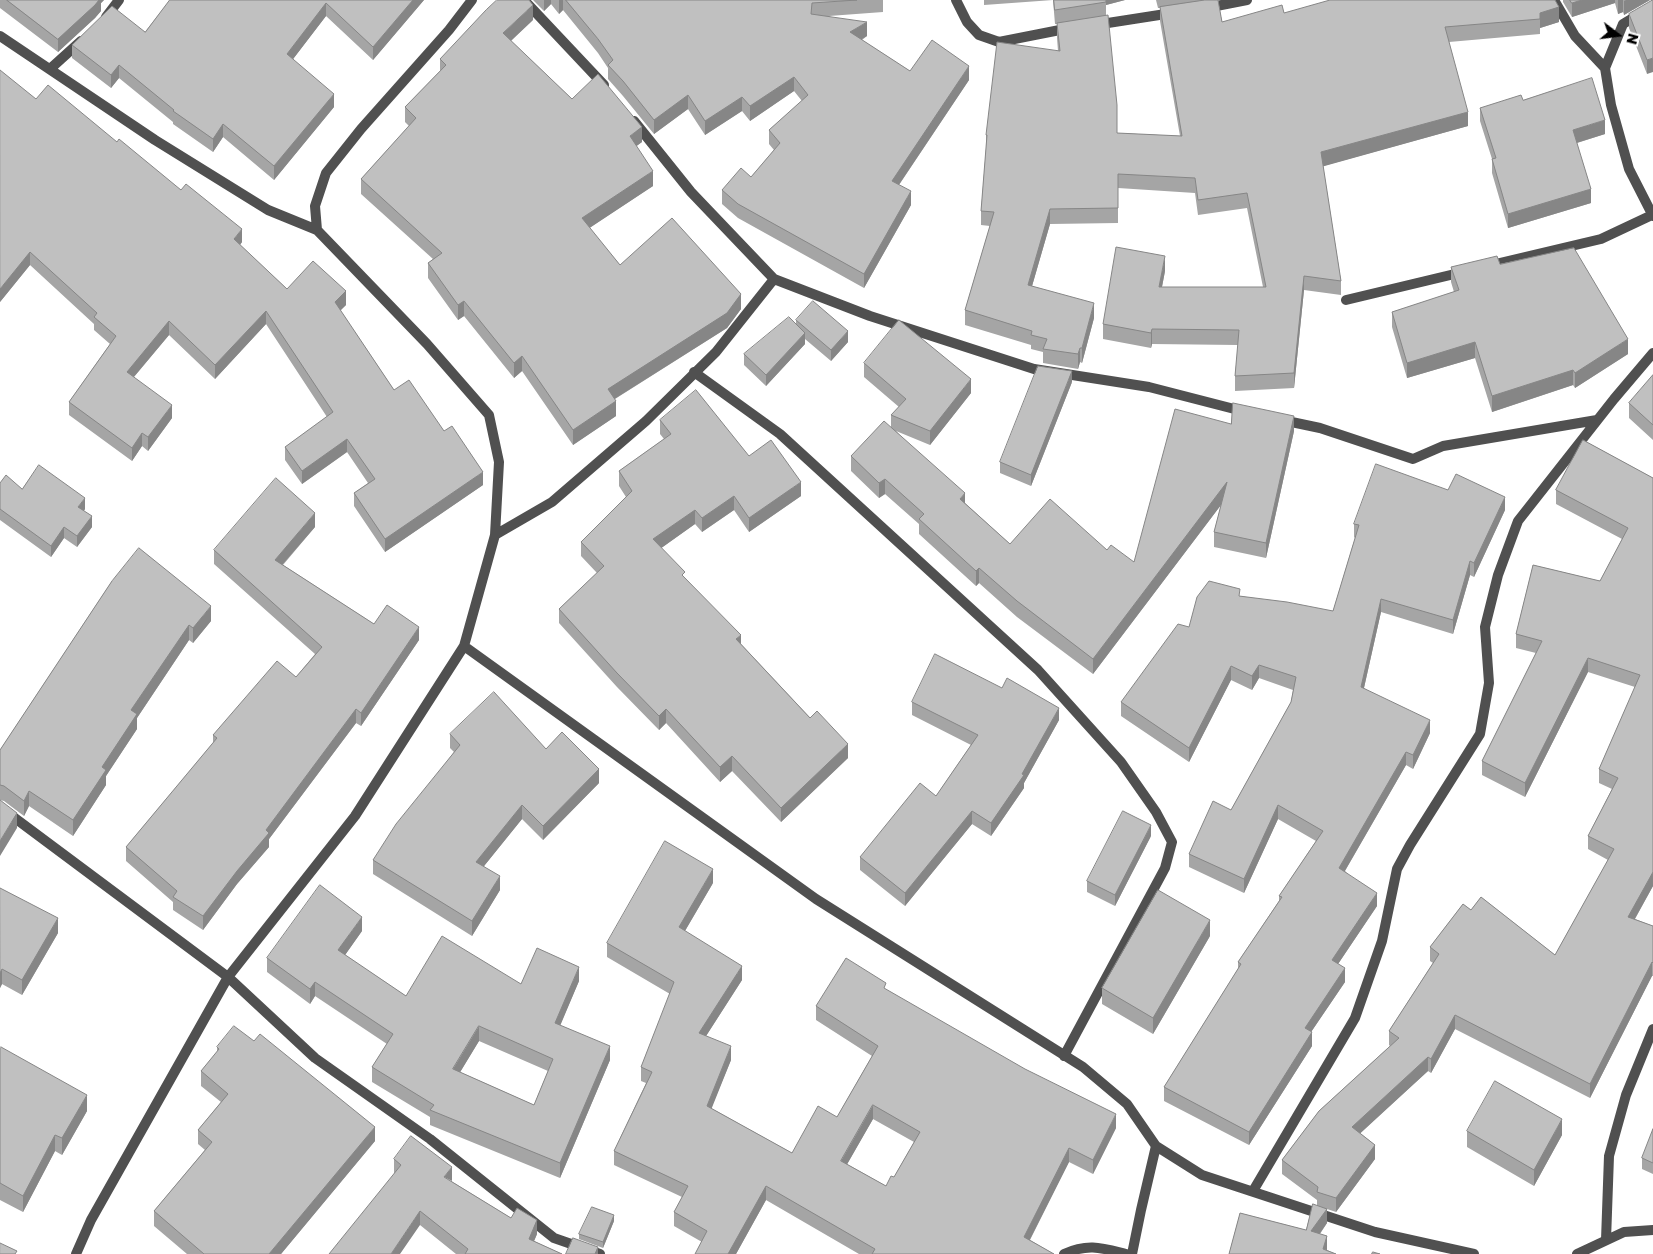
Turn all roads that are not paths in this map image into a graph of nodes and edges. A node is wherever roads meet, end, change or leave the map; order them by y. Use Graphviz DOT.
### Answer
graph roads {
  1 [pos="119,0"];
  2 [pos="472,0"];
  3 [pos="524,0"];
  4 [pos="956,0"];
  5 [pos="1247,0"];
  6 [pos="1554,0"];
  7 [pos="1653,6"];
  8 [pos="100,23"];
  9 [pos="0,36"];
  10 [pos="86,36"];
  11 [pos="1605,68"];
  12 [pos="50,69"];
  13 [pos="611,93"];
  14 [pos="630,115"];
  15 [pos="1653,216"];
  16 [pos="316,230"];
  17 [pos="774,279"];
  18 [pos="1346,300"];
  19 [pos="1653,353"];
  20 [pos="694,372"];
  21 [pos="1257,415"];
  22 [pos="1275,419"];
  23 [pos="1597,420"];
  24 [pos="495,535"];
  25 [pos="464,646"];
  26 [pos="0,807"];
  27 [pos="228,978"];
  28 [pos="1653,1029"];
  29 [pos="1064,1056"];
  30 [pos="1156,1146"];
  31 [pos="1253,1192"];
  32 [pos="1653,1230"];
  33 [pos="1606,1240"];
  34 [pos="76,1254"];
  35 [pos="600,1254"];
  36 [pos="1064,1254"];
  37 [pos="1126,1254"];
  38 [pos="1132,1254"];
  39 [pos="1474,1254"];
  40 [pos="1577,1254"];
  1 -- 8 [label="street"];
  2 -- 16 [label="street"];
  3 -- 13 [label="street"];
  4 -- 5 [label="street"];
  6 -- 11 [label="street"];
  7 -- 11 [label="street"];
  9 -- 12 [label="street"];
  10 -- 12 [label="street"];
  11 -- 15 [label="street"];
  12 -- 16 [label="street"];
  14 -- 17 [label="street"];
  15 -- 18 [label="street"];
  16 -- 24 [label="street"];
  17 -- 20 [label="street"];
  17 -- 21 [label="street"];
  19 -- 23 [label="street"];
  20 -- 24 [label="street"];
  20 -- 29 [label="street"];
  22 -- 23 [label="street"];
  23 -- 31 [label="street"];
  24 -- 25 [label="street"];
  25 -- 27 [label="street"];
  25 -- 29 [label="street"];
  26 -- 27 [label="street"];
  27 -- 34 [label="street"];
  27 -- 35 [label="street"];
  28 -- 33 [label="street"];
  29 -- 30 [label="street"];
  30 -- 31 [label="street"];
  30 -- 38 [label="street"];
  31 -- 39 [label="street"];
  32 -- 33 [label="street"];
  33 -- 40 [label="street"];
  36 -- 37 [label="street"];
}
